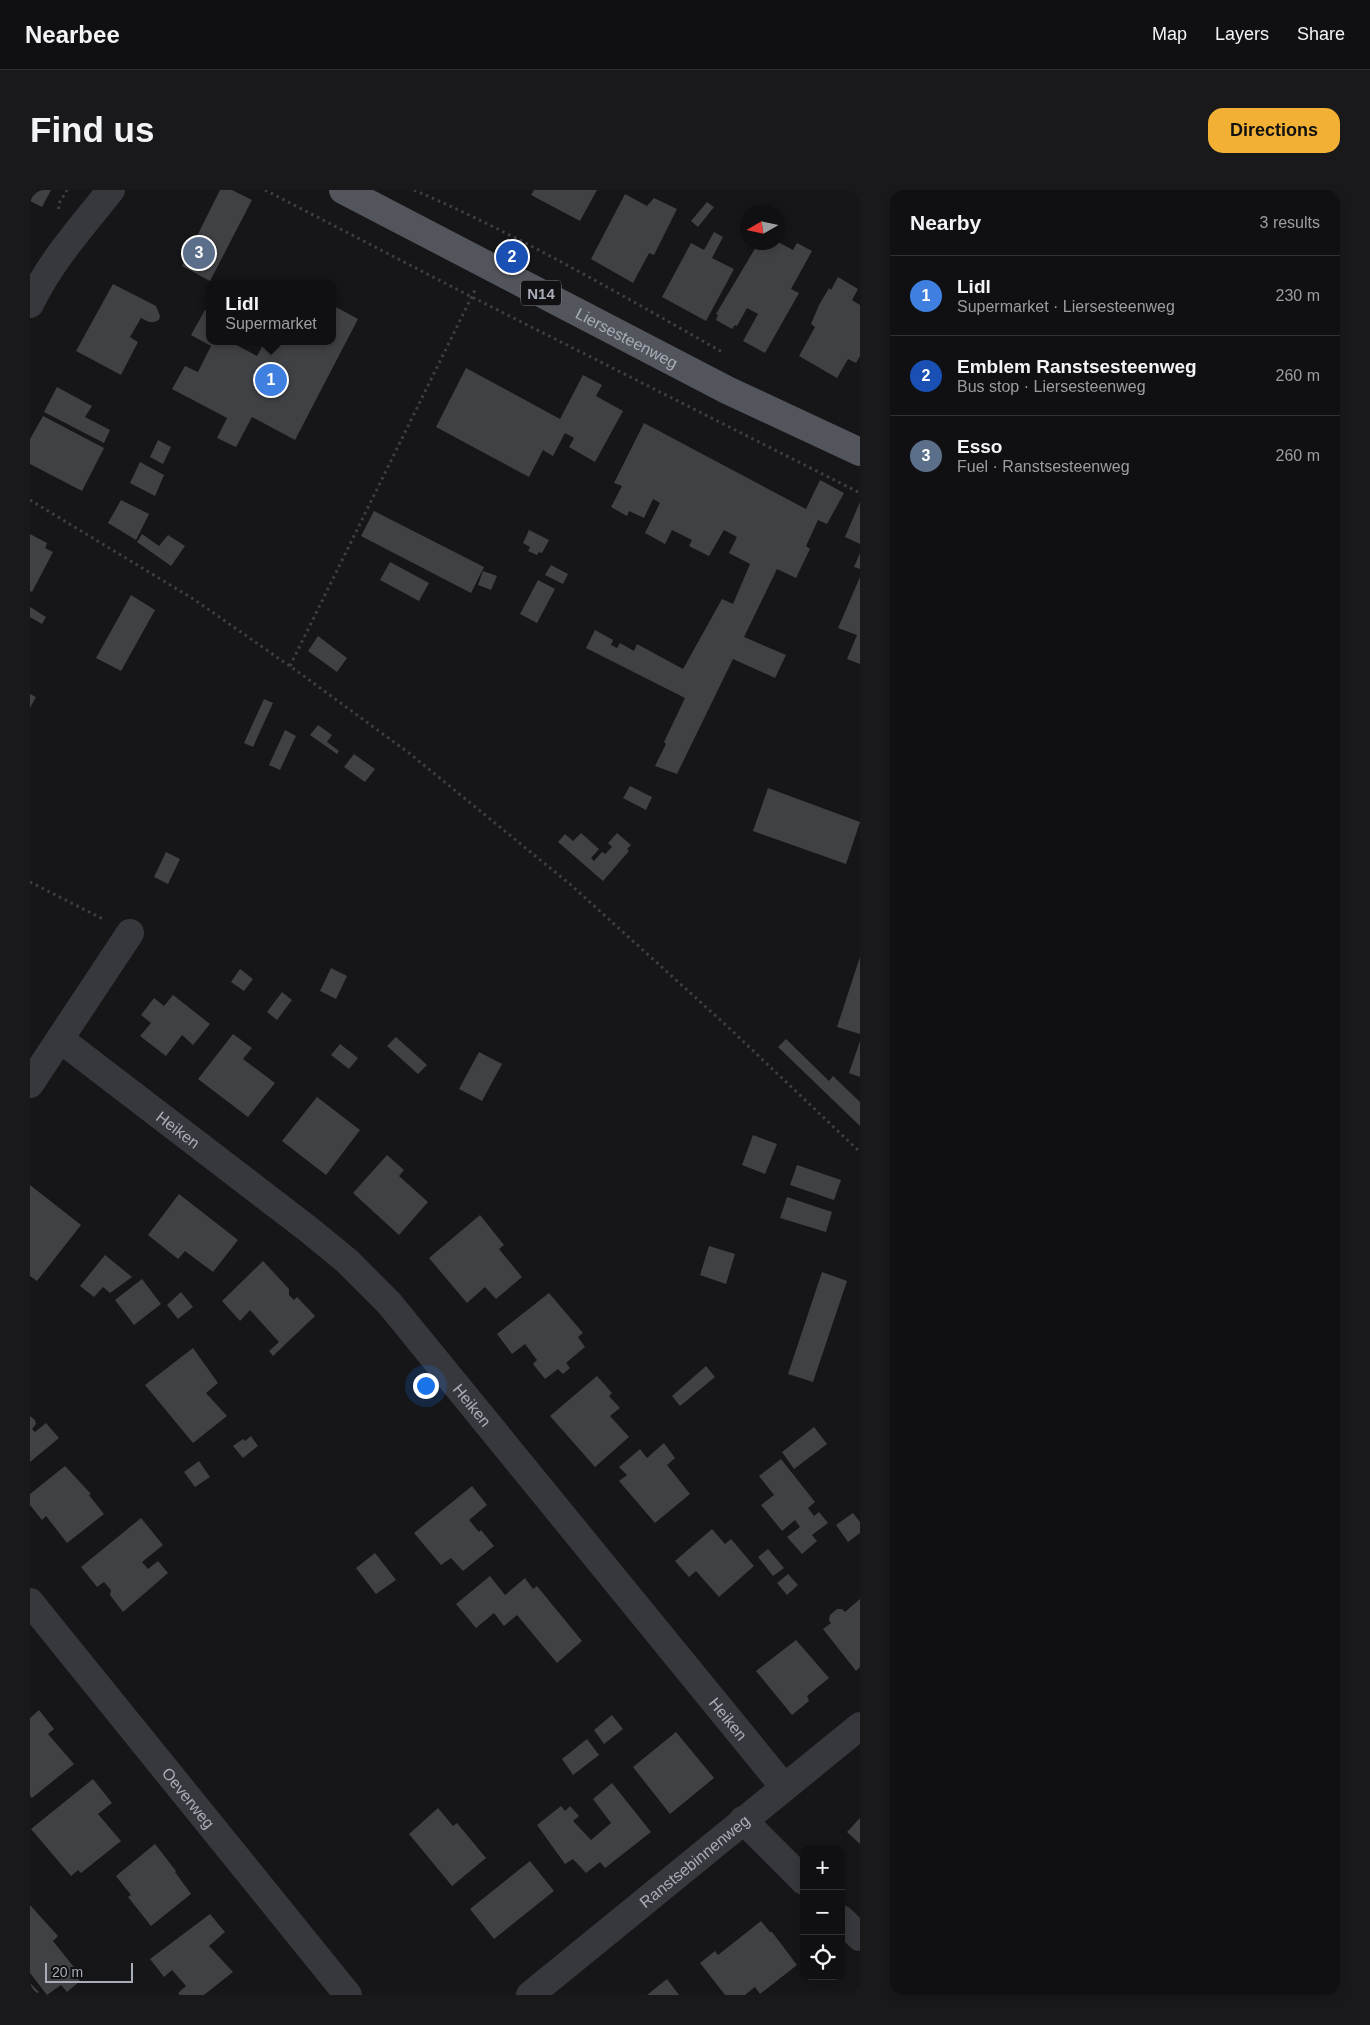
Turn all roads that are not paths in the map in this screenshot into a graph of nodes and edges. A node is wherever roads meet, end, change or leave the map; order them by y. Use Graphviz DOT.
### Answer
graph roads {
  1 [pos="111,190"];
  2 [pos="343,190"];
  3 [pos="30,304"];
  4 [pos="860,452"];
  5 [pos="130,933"];
  6 [pos="60,1039"];
  7 [pos="30,1084"];
  8 [pos="30,1602"];
  9 [pos="860,1726"];
  10 [pos="784,1787"];
  11 [pos="743,1820"];
  12 [pos="800,1877"];
  13 [pos="845,1923"];
  14 [pos="860,1937"];
  15 [pos="348,1995"];
  16 [pos="530,1995"];
  1 -- 3 [label="street"];
  2 -- 4 [label="main road, Liersesteenweg / N14"];
  5 -- 6 [label="street"];
  6 -- 7 [label="street"];
  6 -- 10 [label="street, Heiken"];
  8 -- 15 [label="street, Oeverweg"];
  9 -- 10 [label="street, Ranstsebinnenweg"];
  10 -- 11 [label="street, Ranstsebinnenweg"];
  11 -- 12 [label="street"];
  11 -- 16 [label="street, Ranstsebinnenweg"];
  13 -- 14 [label="street"];
}
